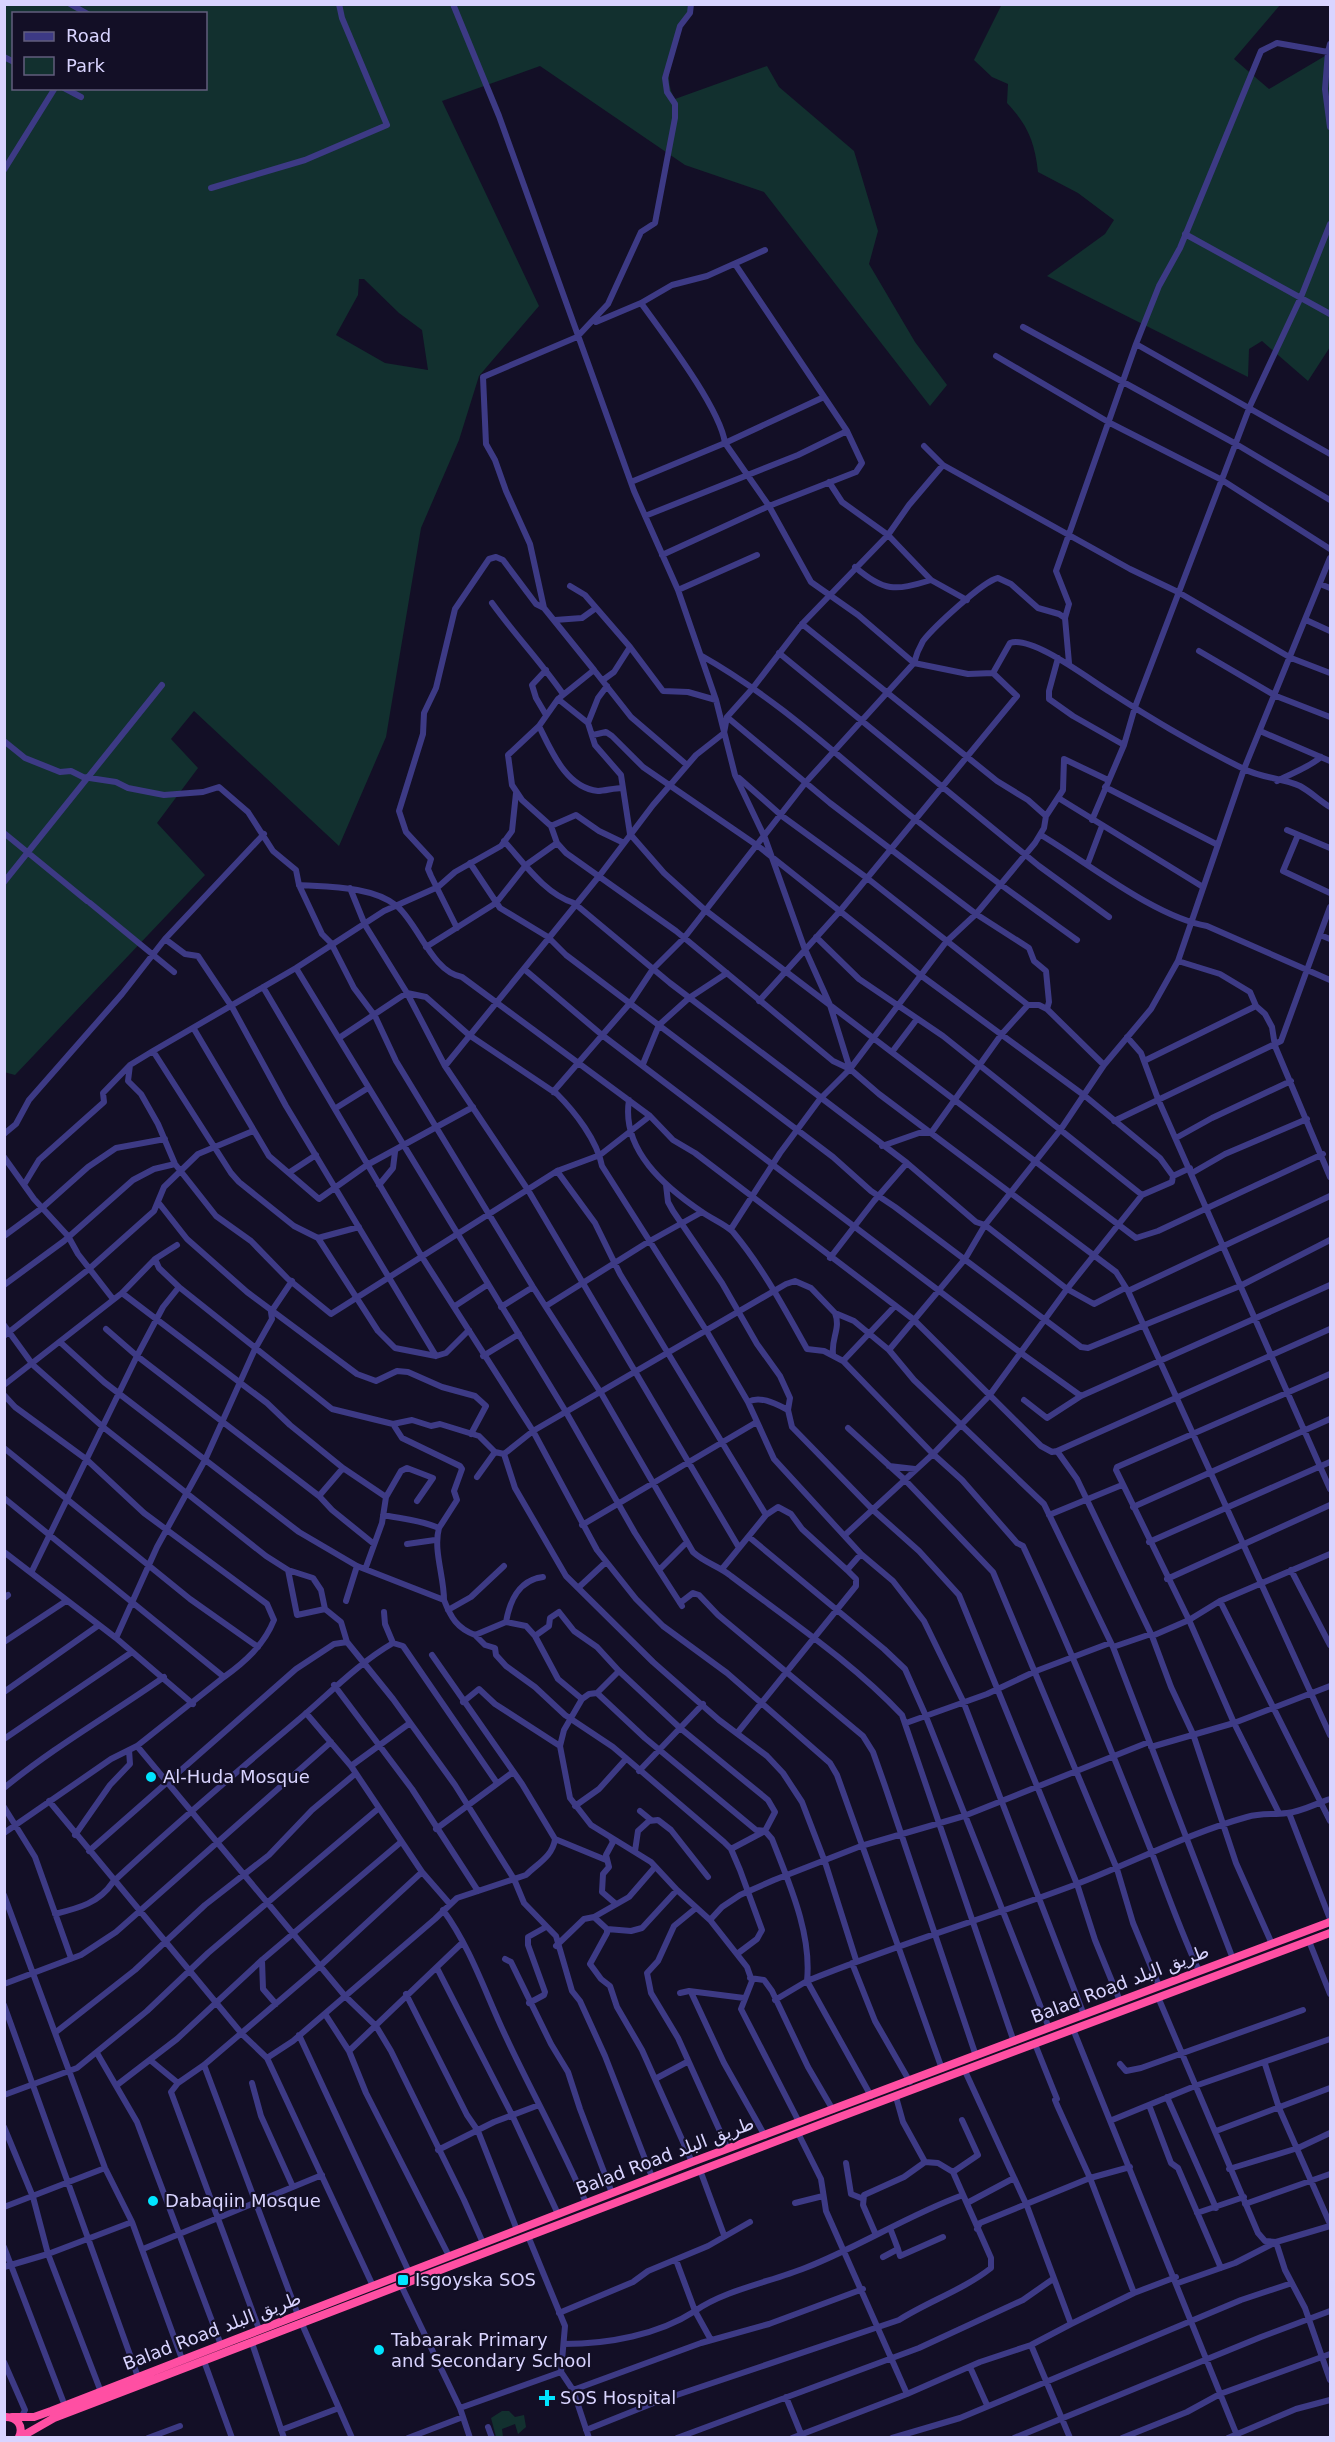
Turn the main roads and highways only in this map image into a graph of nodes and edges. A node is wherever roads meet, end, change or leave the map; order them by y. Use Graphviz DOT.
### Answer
graph roads {
  1 [pos="1330,1920"];
  2 [pos="1330,1933"];
  3 [pos="399,2281"];
  4 [pos="300,2319"];
  5 [pos="12,2417"];
  6 [pos="18,2438"];
  1 -- 3 [label="highway, Balad Road طريق البلد"];
  2 -- 3 [label="highway, Balad Road طريق البلد"];
  3 -- 4 [label="highway, Balad Road طريق البلد"];
  3 -- 4 [label="highway, Balad Road طريق البلد"];
  4 -- 5 [label="highway, Balad Road طريق البلد"];
  4 -- 6 [label="highway, Balad Road طريق البلد"];
  5 -- 6 [label="highway"];
}
